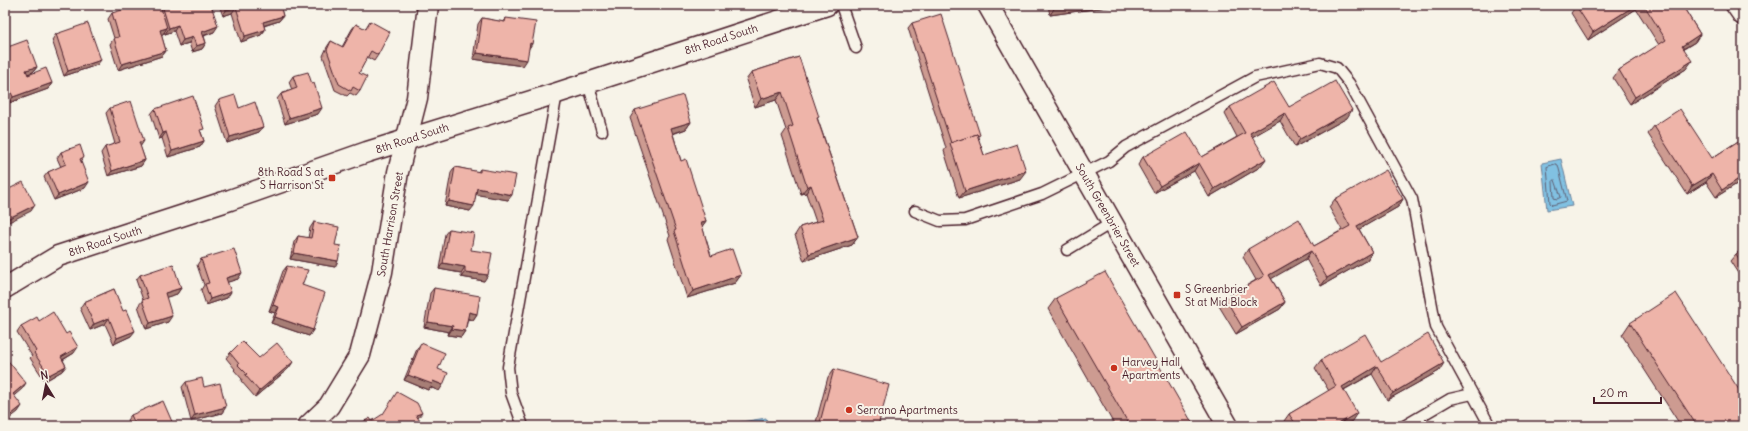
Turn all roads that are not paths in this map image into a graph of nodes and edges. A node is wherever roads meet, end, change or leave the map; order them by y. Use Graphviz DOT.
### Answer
graph roads {
  1 [pos="428,5"];
  2 [pos="827,5"];
  3 [pos="841,5"];
  4 [pos="988,5"];
  5 [pos="1736,5"];
  6 [pos="1743,15"];
  7 [pos="856,48"];
  8 [pos="588,83"];
  9 [pos="557,93"];
  10 [pos="602,131"];
  11 [pos="408,139"];
  12 [pos="1084,173"];
  13 [pos="915,211"];
  14 [pos="1113,222"];
  15 [pos="1067,250"];
  16 [pos="5,288"];
  17 [pos="1472,394"];
  18 [pos="308,426"];
  19 [pos="523,426"];
  20 [pos="1228,426"];
  21 [pos="1404,426"];
  22 [pos="1490,426"];
  1 -- 11 [label="street, South Harrison Street"];
  2 -- 8 [label="street, 8th Road South"];
  3 -- 7 [label="lane"];
  4 -- 12 [label="street, South Greenbrier Street"];
  5 -- 6 [label="street"];
  8 -- 9 [label="street, 8th Road South"];
  8 -- 10 [label="lane"];
  9 -- 11 [label="street, 8th Road South"];
  9 -- 19 [label="lane"];
  11 -- 16 [label="street, 8th Road South"];
  11 -- 18 [label="street, South Harrison Street"];
  12 -- 13 [label="lane"];
  12 -- 14 [label="street, South Greenbrier Street"];
  12 -- 17 [label="lane"];
  14 -- 15 [label="lane"];
  14 -- 20 [label="street, South Greenbrier Street"];
  17 -- 21 [label="lane"];
  17 -- 22 [label="lane"];
}
